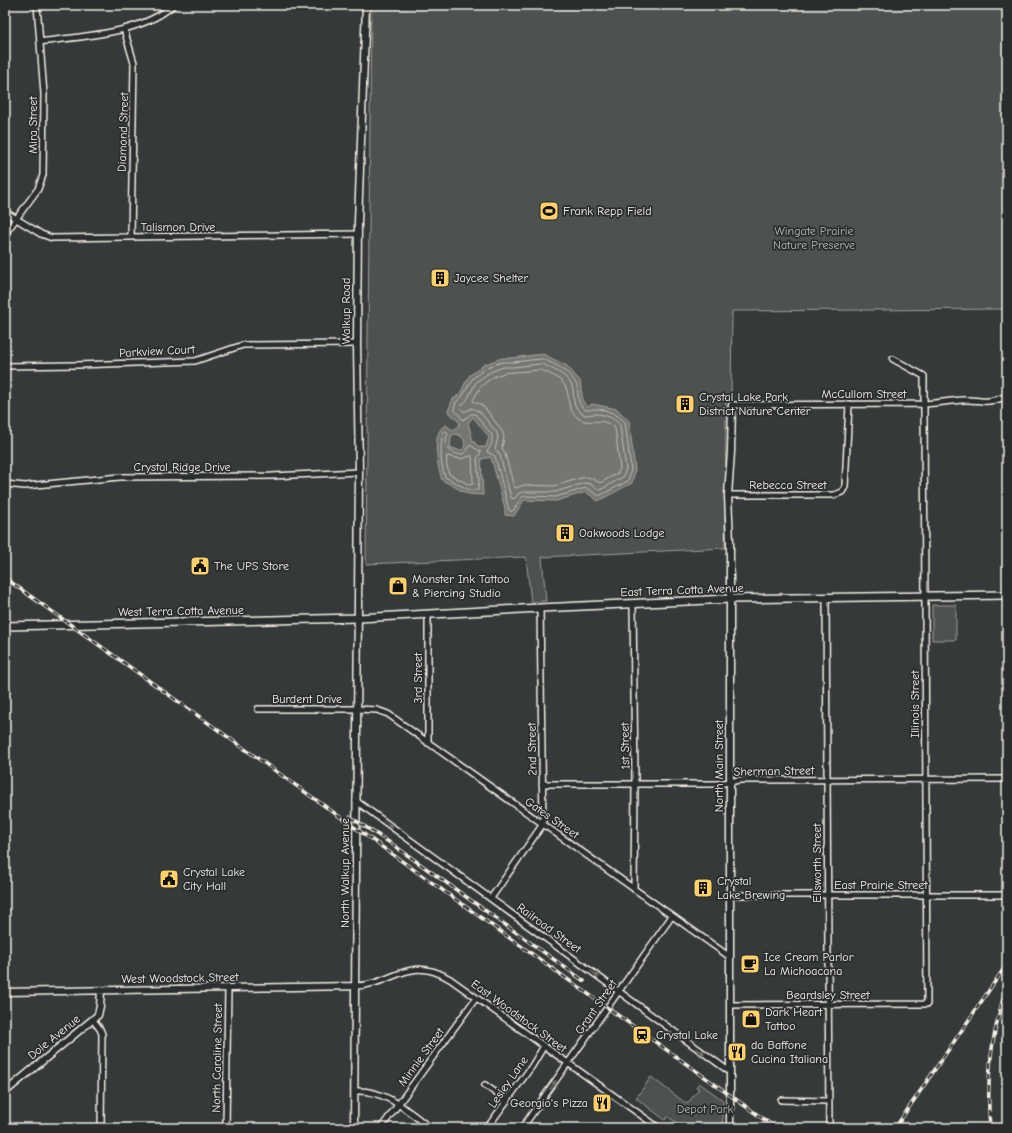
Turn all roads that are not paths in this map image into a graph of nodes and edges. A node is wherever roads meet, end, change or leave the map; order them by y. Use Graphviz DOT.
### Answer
graph roads {
  1 [pos="37,5"];
  2 [pos="173,5"];
  3 [pos="366,5"];
  4 [pos="124,29"];
  5 [pos="40,42"];
  6 [pos="5,212"];
  7 [pos="16,219"];
  8 [pos="5,234"];
  9 [pos="358,234"];
  10 [pos="131,237"];
  11 [pos="357,344"];
  12 [pos="893,359"];
  13 [pos="5,366"];
  14 [pos="1004,397"];
  15 [pos="849,404"];
  16 [pos="924,404"];
  17 [pos="732,405"];
  18 [pos="359,472"];
  19 [pos="5,484"];
  20 [pos="728,496"];
  21 [pos="1007,595"];
  22 [pos="925,596"];
  23 [pos="826,597"];
  24 [pos="729,599"];
  25 [pos="633,603"];
  26 [pos="540,608"];
  27 [pos="428,614"];
  28 [pos="358,618"];
  29 [pos="5,626"];
  30 [pos="258,709"];
  31 [pos="357,709"];
  32 [pos="428,743"];
  33 [pos="1007,779"];
  34 [pos="827,780"];
  35 [pos="926,780"];
  36 [pos="730,782"];
  37 [pos="542,784"];
  38 [pos="635,784"];
  39 [pos="356,801"];
  40 [pos="543,824"];
  41 [pos="634,889"];
  42 [pos="926,894"];
  43 [pos="730,895"];
  44 [pos="828,895"];
  45 [pos="1007,895"];
  46 [pos="491,898"];
  47 [pos="672,916"];
  48 [pos="730,957"];
  49 [pos="355,986"];
  50 [pos="228,988"];
  51 [pos="101,991"];
  52 [pos="5,992"];
  53 [pos="619,992"];
  54 [pos="476,998"];
  55 [pos="926,1004"];
  56 [pos="730,1005"];
  57 [pos="828,1005"];
  58 [pos="94,1020"];
  59 [pos="544,1046"];
  60 [pos="568,1064"];
  61 [pos="730,1072"];
  62 [pos="485,1085"];
  63 [pos="354,1091"];
  64 [pos="5,1092"];
  65 [pos="507,1100"];
  66 [pos="782,1100"];
  67 [pos="828,1102"];
  68 [pos="399,1105"];
  69 [pos="101,1128"];
  70 [pos="226,1128"];
  71 [pos="354,1128"];
  72 [pos="381,1128"];
  73 [pos="430,1128"];
  74 [pos="487,1128"];
  75 [pos="522,1128"];
  76 [pos="658,1128"];
  77 [pos="730,1128"];
  78 [pos="829,1128"];
  1 -- 5 [label="street, Mira Street"];
  2 -- 4 [label="street"];
  3 -- 9 [label="street, Walkup Road"];
  4 -- 5 [label="street"];
  4 -- 10 [label="street, Diamond Street"];
  5 -- 7 [label="street, Mira Street"];
  6 -- 7 [label="street, Talismon Drive"];
  7 -- 8 [label="street, Mira Street"];
  7 -- 10 [label="street, Talismon Drive"];
  9 -- 10 [label="street, Talismon Drive"];
  9 -- 11 [label="street, Walkup Road"];
  11 -- 13 [label="street, Parkview Court"];
  11 -- 18 [label="street, Walkup Road"];
  12 -- 16 [label="street, Illinois Street"];
  14 -- 16 [label="street, McCullom Street"];
  15 -- 16 [label="street, McCullom Street"];
  15 -- 17 [label="street, McCullom Street"];
  15 -- 20 [label="street, Rebecca Street"];
  16 -- 22 [label="street, Illinois Street"];
  17 -- 20 [label="street, North Main Street"];
  18 -- 19 [label="street, Crystal Ridge Drive"];
  18 -- 28 [label="street, Walkup Road"];
  20 -- 24 [label="street, North Main Street"];
  21 -- 22 [label="main road, East Terra Cotta Avenue"];
  22 -- 23 [label="main road, East Terra Cotta Avenue"];
  22 -- 35 [label="street, Illinois Street"];
  23 -- 24 [label="main road, East Terra Cotta Avenue"];
  23 -- 34 [label="street, Ellsworth Street"];
  24 -- 25 [label="main road, East Terra Cotta Avenue"];
  24 -- 36 [label="street, North Main Street"];
  25 -- 26 [label="main road, East Terra Cotta Avenue"];
  25 -- 38 [label="street, 1st Street"];
  26 -- 27 [label="main road, East Terra Cotta Avenue"];
  26 -- 37 [label="street, 2nd Street"];
  27 -- 28 [label="main road, East Terra Cotta Avenue"];
  27 -- 32 [label="street, 3rd Street"];
  28 -- 29 [label="main road, West Terra Cotta Avenue"];
  28 -- 31 [label="street, North Walkup Avenue"];
  30 -- 31 [label="street, Burdent Drive"];
  31 -- 32 [label="street, Gates Street"];
  31 -- 39 [label="street, North Walkup Avenue"];
  32 -- 40 [label="street, Gates Street"];
  33 -- 35 [label="street, Sherman Street"];
  34 -- 35 [label="street, Sherman Street"];
  34 -- 36 [label="street, Sherman Street"];
  34 -- 44 [label="street, Ellsworth Street"];
  35 -- 42 [label="street, Illinois Street"];
  36 -- 38 [label="street, Sherman Street"];
  36 -- 43 [label="street, North Main Street"];
  37 -- 38 [label="street, Sherman Street"];
  37 -- 40 [label="street, 2nd Street"];
  38 -- 41 [label="street, 1st Street"];
  39 -- 46 [label="street, Railroad Street, one-way"];
  39 -- 49 [label="street, North Walkup Avenue"];
  40 -- 41 [label="street, Gates Street"];
  40 -- 46 [label="street"];
  41 -- 47 [label="street, Gates Street"];
  42 -- 44 [label="street, East Prairie Street"];
  42 -- 45 [label="street, East Prairie Street"];
  42 -- 55 [label="street, Illinois Street"];
  43 -- 44 [label="street, East Prairie Street"];
  43 -- 48 [label="street, North Main Street"];
  44 -- 57 [label="street, Ellsworth Street"];
  46 -- 53 [label="street, Railroad Street, one-way"];
  47 -- 48 [label="street, Gates Street"];
  47 -- 53 [label="street, Grant Street"];
  48 -- 56 [label="street, North Main Street"];
  49 -- 50 [label="street, West Woodstock Street"];
  49 -- 54 [label="street, East Woodstock Street"];
  49 -- 63 [label="street, North Walkup Avenue"];
  50 -- 51 [label="street, West Woodstock Street"];
  50 -- 70 [label="street, North Caroline Street"];
  51 -- 52 [label="street, West Woodstock Street"];
  51 -- 58 [label="street, Dole Avenue"];
  53 -- 60 [label="street, Grant Street"];
  53 -- 61 [label="street, Railroad Street, one-way"];
  54 -- 59 [label="street, East Woodstock Street"];
  54 -- 68 [label="street, Minnie Street"];
  55 -- 57 [label="street, Beardsley Street"];
  56 -- 57 [label="street, Beardsley Street"];
  56 -- 61 [label="street, North Main Street"];
  57 -- 67 [label="street, Ellsworth Street"];
  58 -- 64 [label="street, Dole Avenue"];
  58 -- 69 [label="street"];
  59 -- 60 [label="street, East Woodstock Street"];
  59 -- 65 [label="street, Lesley Lane"];
  75 -- 60 [label="street, Grant Street, one-way"];
  60 -- 76 [label="street, East Woodstock Street"];
  61 -- 77 [label="street, North Main Street"];
  62 -- 65 [label="street"];
  63 -- 68 [label="street"];
  63 -- 71 [label="street, North Walkup Avenue"];
  65 -- 74 [label="street, Lesley Lane"];
  66 -- 67 [label="street"];
  67 -- 78 [label="street, Ellsworth Street"];
  68 -- 72 [label="street, Minnie Street"];
  68 -- 73 [label="street"];
}
